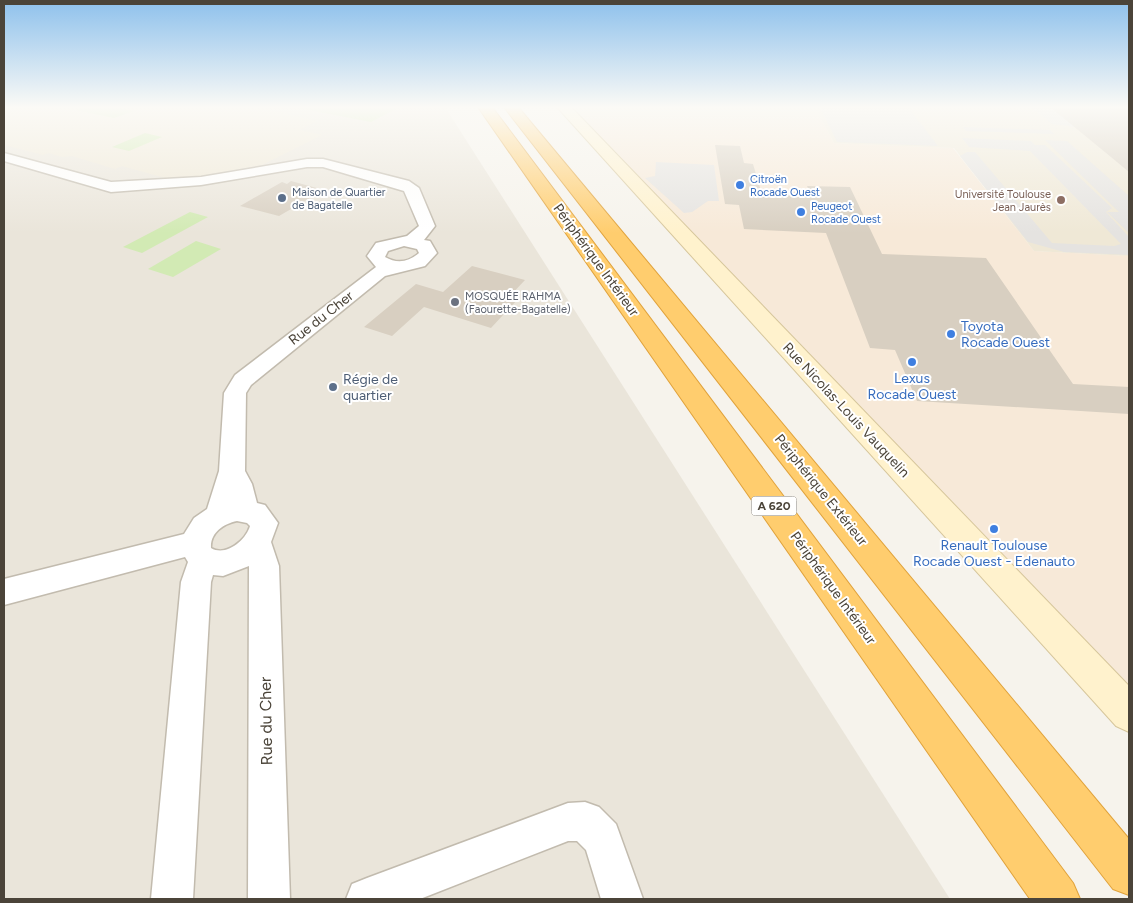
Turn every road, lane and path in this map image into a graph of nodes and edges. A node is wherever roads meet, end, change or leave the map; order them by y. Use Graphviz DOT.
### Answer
graph roads {
  1 [pos="519,149"];
  2 [pos="528,149"];
  3 [pos="564,149"];
  4 [pos="604,149"];
  5 [pos="4,157"];
  6 [pos="646,272"];
  7 [pos="232,472"];
  8 [pos="246,510"];
  9 [pos="219,515"];
  10 [pos="258,543"];
  11 [pos="199,551"];
  12 [pos="4,592"];
  13 [pos="1129,713"];
  14 [pos="1129,873"];
  15 [pos="172,899"];
  16 [pos="269,899"];
  17 [pos="367,899"];
  18 [pos="622,899"];
  19 [pos="1057,899"];
  1 -- 19 [label="highway, Périphérique Intérieur / A 620"];
  2 -- 6 [label="highway, Périphérique Extérieur / A 620"];
  3 -- 6 [label="highway"];
  4 -- 13 [label="street, Rue Nicolas-Louis Vauquelin"];
  5 -- 7 [label="street, Rue du Cher"];
  6 -- 14 [label="highway, Périphérique Extérieur / A 620"];
  7 -- 8 [label="street"];
  7 -- 9 [label="street"];
  8 -- 9 [label="street"];
  8 -- 10 [label="street, Rue du Cher"];
  9 -- 11 [label="street"];
  10 -- 11 [label="street"];
  10 -- 16 [label="street, Rue du Cher"];
  11 -- 12 [label="street"];
  11 -- 15 [label="street"];
  17 -- 18 [label="street"];
}
